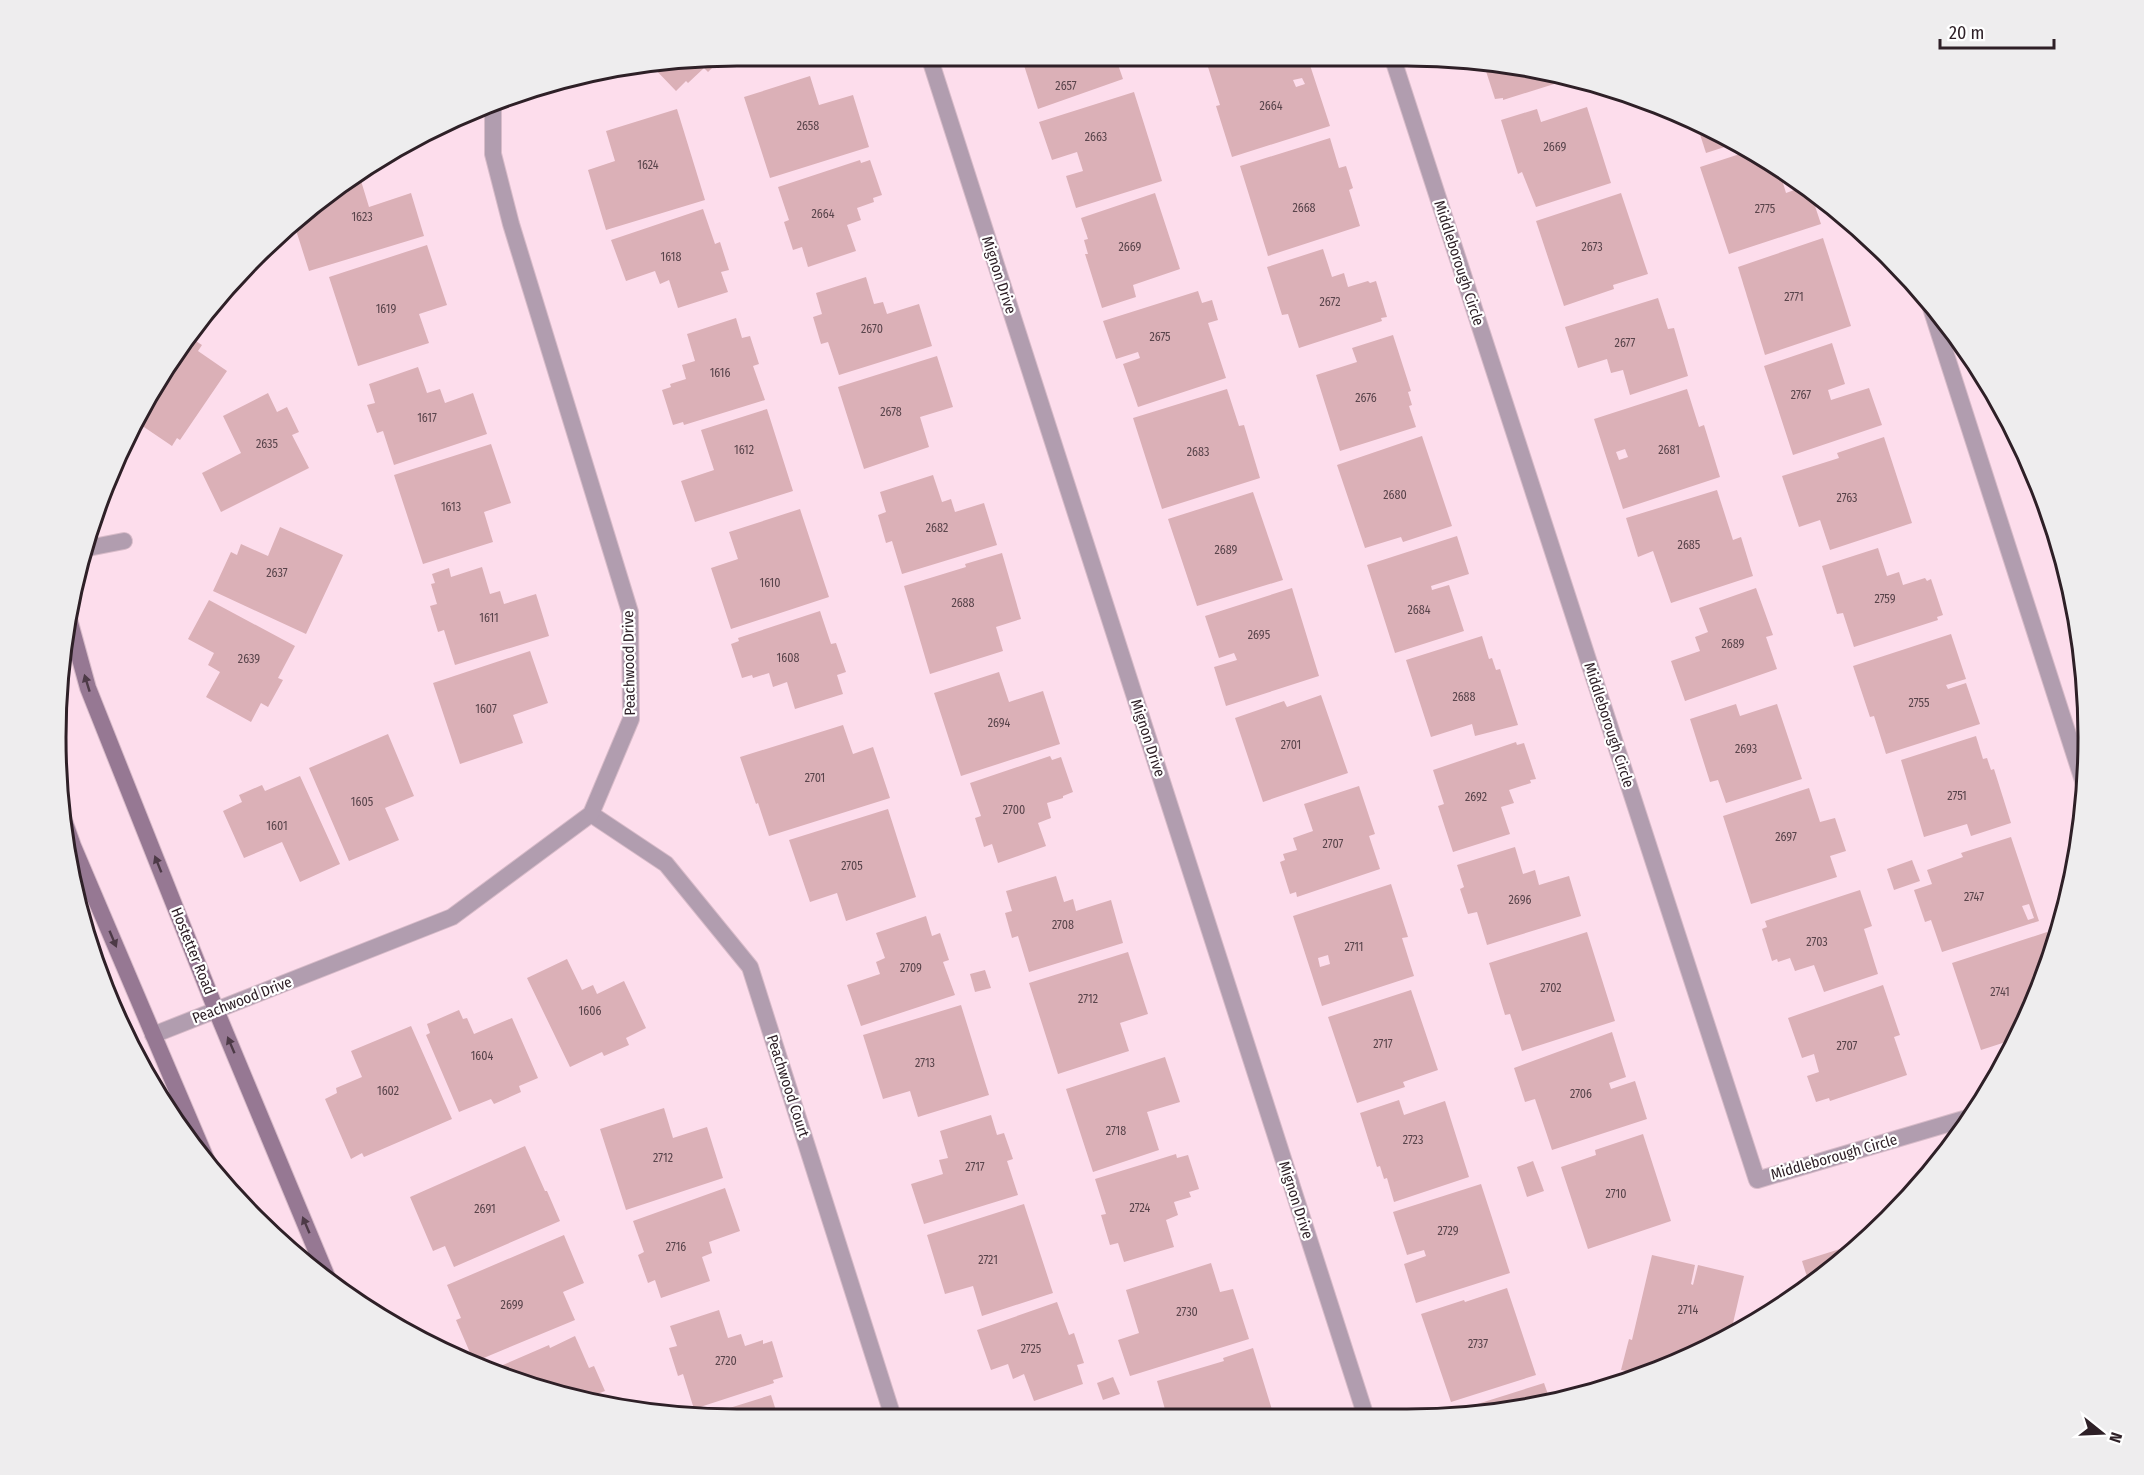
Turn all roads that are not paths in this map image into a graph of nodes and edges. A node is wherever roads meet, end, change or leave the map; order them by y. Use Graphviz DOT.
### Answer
graph roads {
  1 [pos="932,66"];
  2 [pos="1395,66"];
  3 [pos="493,113"];
  4 [pos="1937,326"];
  5 [pos="124,542"];
  6 [pos="94,547"];
  7 [pos="74,638"];
  8 [pos="2077,763"];
  9 [pos="591,814"];
  10 [pos="76,853"];
  11 [pos="216,1010"];
  12 [pos="153,1035"];
  13 [pos="1958,1121"];
  14 [pos="195,1132"];
  15 [pos="321,1264"];
  16 [pos="890,1409"];
  17 [pos="1364,1409"];
  1 -- 17 [label="street, Mignon Drive"];
  2 -- 13 [label="street, Middleborough Circle"];
  3 -- 9 [label="street, Peachwood Drive"];
  4 -- 8 [label="street"];
  5 -- 6 [label="street"];
  11 -- 7 [label="main road, Hostetter Road, one-way"];
  9 -- 11 [label="street, Peachwood Drive"];
  9 -- 16 [label="street, Peachwood Court"];
  10 -- 12 [label="main road, one-way"];
  11 -- 12 [label="street, Peachwood Drive"];
  15 -- 11 [label="main road, Hostetter Road, one-way"];
  12 -- 14 [label="main road"];
}
